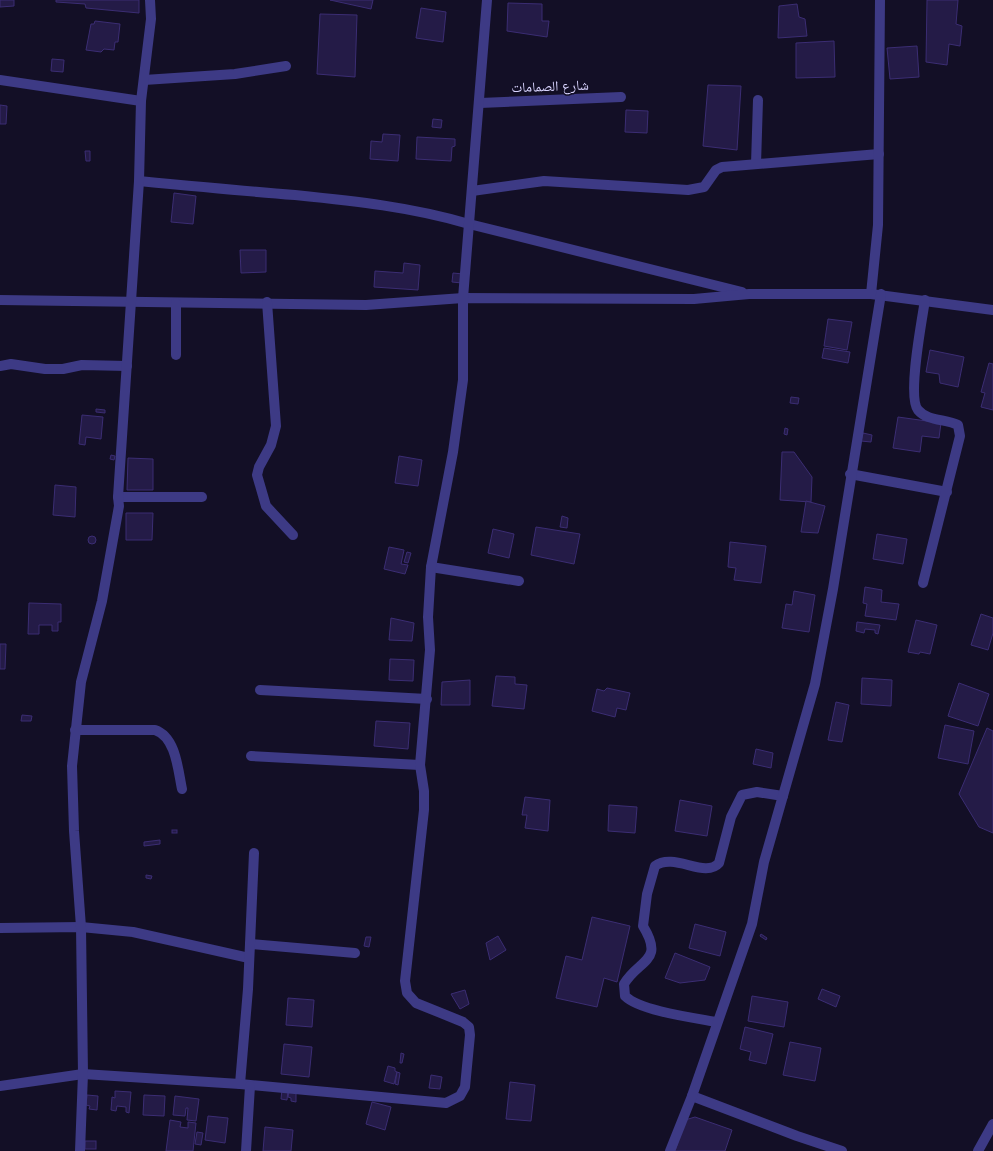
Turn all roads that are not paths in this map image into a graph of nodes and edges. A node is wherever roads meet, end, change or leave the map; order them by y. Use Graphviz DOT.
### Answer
graph roads {
  1 [pos="150,0"];
  2 [pos="487,0"];
  3 [pos="880,0"];
  4 [pos="286,66"];
  5 [pos="0,80"];
  6 [pos="144,80"];
  7 [pos="621,98"];
  8 [pos="758,100"];
  9 [pos="141,101"];
  10 [pos="480,103"];
  11 [pos="879,154"];
  12 [pos="756,164"];
  13 [pos="139,181"];
  14 [pos="472,191"];
  15 [pos="469,224"];
  16 [pos="749,294"];
  17 [pos="876,294"];
  18 [pos="463,298"];
  19 [pos="0,300"];
  20 [pos="925,300"];
  21 [pos="132,302"];
  22 [pos="267,302"];
  23 [pos="176,303"];
  24 [pos="993,310"];
  25 [pos="176,355"];
  26 [pos="0,366"];
  27 [pos="128,366"];
  28 [pos="850,474"];
  29 [pos="947,492"];
  30 [pos="118,497"];
  31 [pos="202,497"];
  32 [pos="293,535"];
  33 [pos="431,567"];
  34 [pos="519,581"];
  35 [pos="923,583"];
  36 [pos="260,690"];
  37 [pos="427,699"];
  38 [pos="75,730"];
  39 [pos="252,756"];
  40 [pos="420,765"];
  41 [pos="182,789"];
  42 [pos="782,796"];
  43 [pos="254,853"];
  44 [pos="81,927"];
  45 [pos="0,928"];
  46 [pos="250,944"];
  47 [pos="354,953"];
  48 [pos="249,958"];
  49 [pos="717,1022"];
  50 [pos="83,1074"];
  51 [pos="240,1084"];
  52 [pos="0,1086"];
  53 [pos="250,1086"];
  54 [pos="692,1096"];
  55 [pos="993,1124"];
  56 [pos="80,1151"];
  57 [pos="246,1151"];
  58 [pos="670,1151"];
  59 [pos="842,1151"];
  60 [pos="978,1151"];
  1 -- 6 [label="street"];
  2 -- 10 [label="street"];
  3 -- 11 [label="street"];
  4 -- 6 [label="street"];
  5 -- 9 [label="street"];
  6 -- 9 [label="street"];
  7 -- 10 [label="street, شارع الصمامات"];
  8 -- 12 [label="street"];
  9 -- 13 [label="street"];
  10 -- 14 [label="street"];
  11 -- 12 [label="street"];
  11 -- 17 [label="street"];
  12 -- 14 [label="street"];
  13 -- 15 [label="street"];
  13 -- 21 [label="street"];
  14 -- 15 [label="street"];
  15 -- 16 [label="street"];
  15 -- 18 [label="street"];
  16 -- 17 [label="street"];
  16 -- 18 [label="street"];
  17 -- 20 [label="street"];
  17 -- 28 [label="street"];
  18 -- 22 [label="street"];
  18 -- 33 [label="street"];
  19 -- 21 [label="street"];
  20 -- 24 [label="street"];
  20 -- 29 [label="street"];
  21 -- 23 [label="street"];
  21 -- 27 [label="street"];
  22 -- 23 [label="street"];
  22 -- 32 [label="street"];
  23 -- 25 [label="street"];
  26 -- 27 [label="street"];
  27 -- 30 [label="street"];
  28 -- 29 [label="street"];
  28 -- 42 [label="street"];
  29 -- 35 [label="street"];
  30 -- 31 [label="street"];
  30 -- 38 [label="street"];
  33 -- 34 [label="street"];
  33 -- 37 [label="street"];
  36 -- 37 [label="street"];
  37 -- 40 [label="street"];
  38 -- 41 [label="street"];
  38 -- 44 [label="street"];
  39 -- 40 [label="street"];
  40 -- 53 [label="street"];
  42 -- 49 [label="street"];
  42 -- 49 [label="street"];
  43 -- 46 [label="street"];
  44 -- 45 [label="street"];
  44 -- 48 [label="street"];
  44 -- 50 [label="street"];
  46 -- 47 [label="street"];
  46 -- 48 [label="street"];
  48 -- 51 [label="street"];
  49 -- 54 [label="street"];
  50 -- 51 [label="street"];
  50 -- 52 [label="street"];
  50 -- 56 [label="street"];
  51 -- 53 [label="street"];
  53 -- 57 [label="street"];
  54 -- 58 [label="street"];
  54 -- 59 [label="street"];
  55 -- 60 [label="street"];
}
